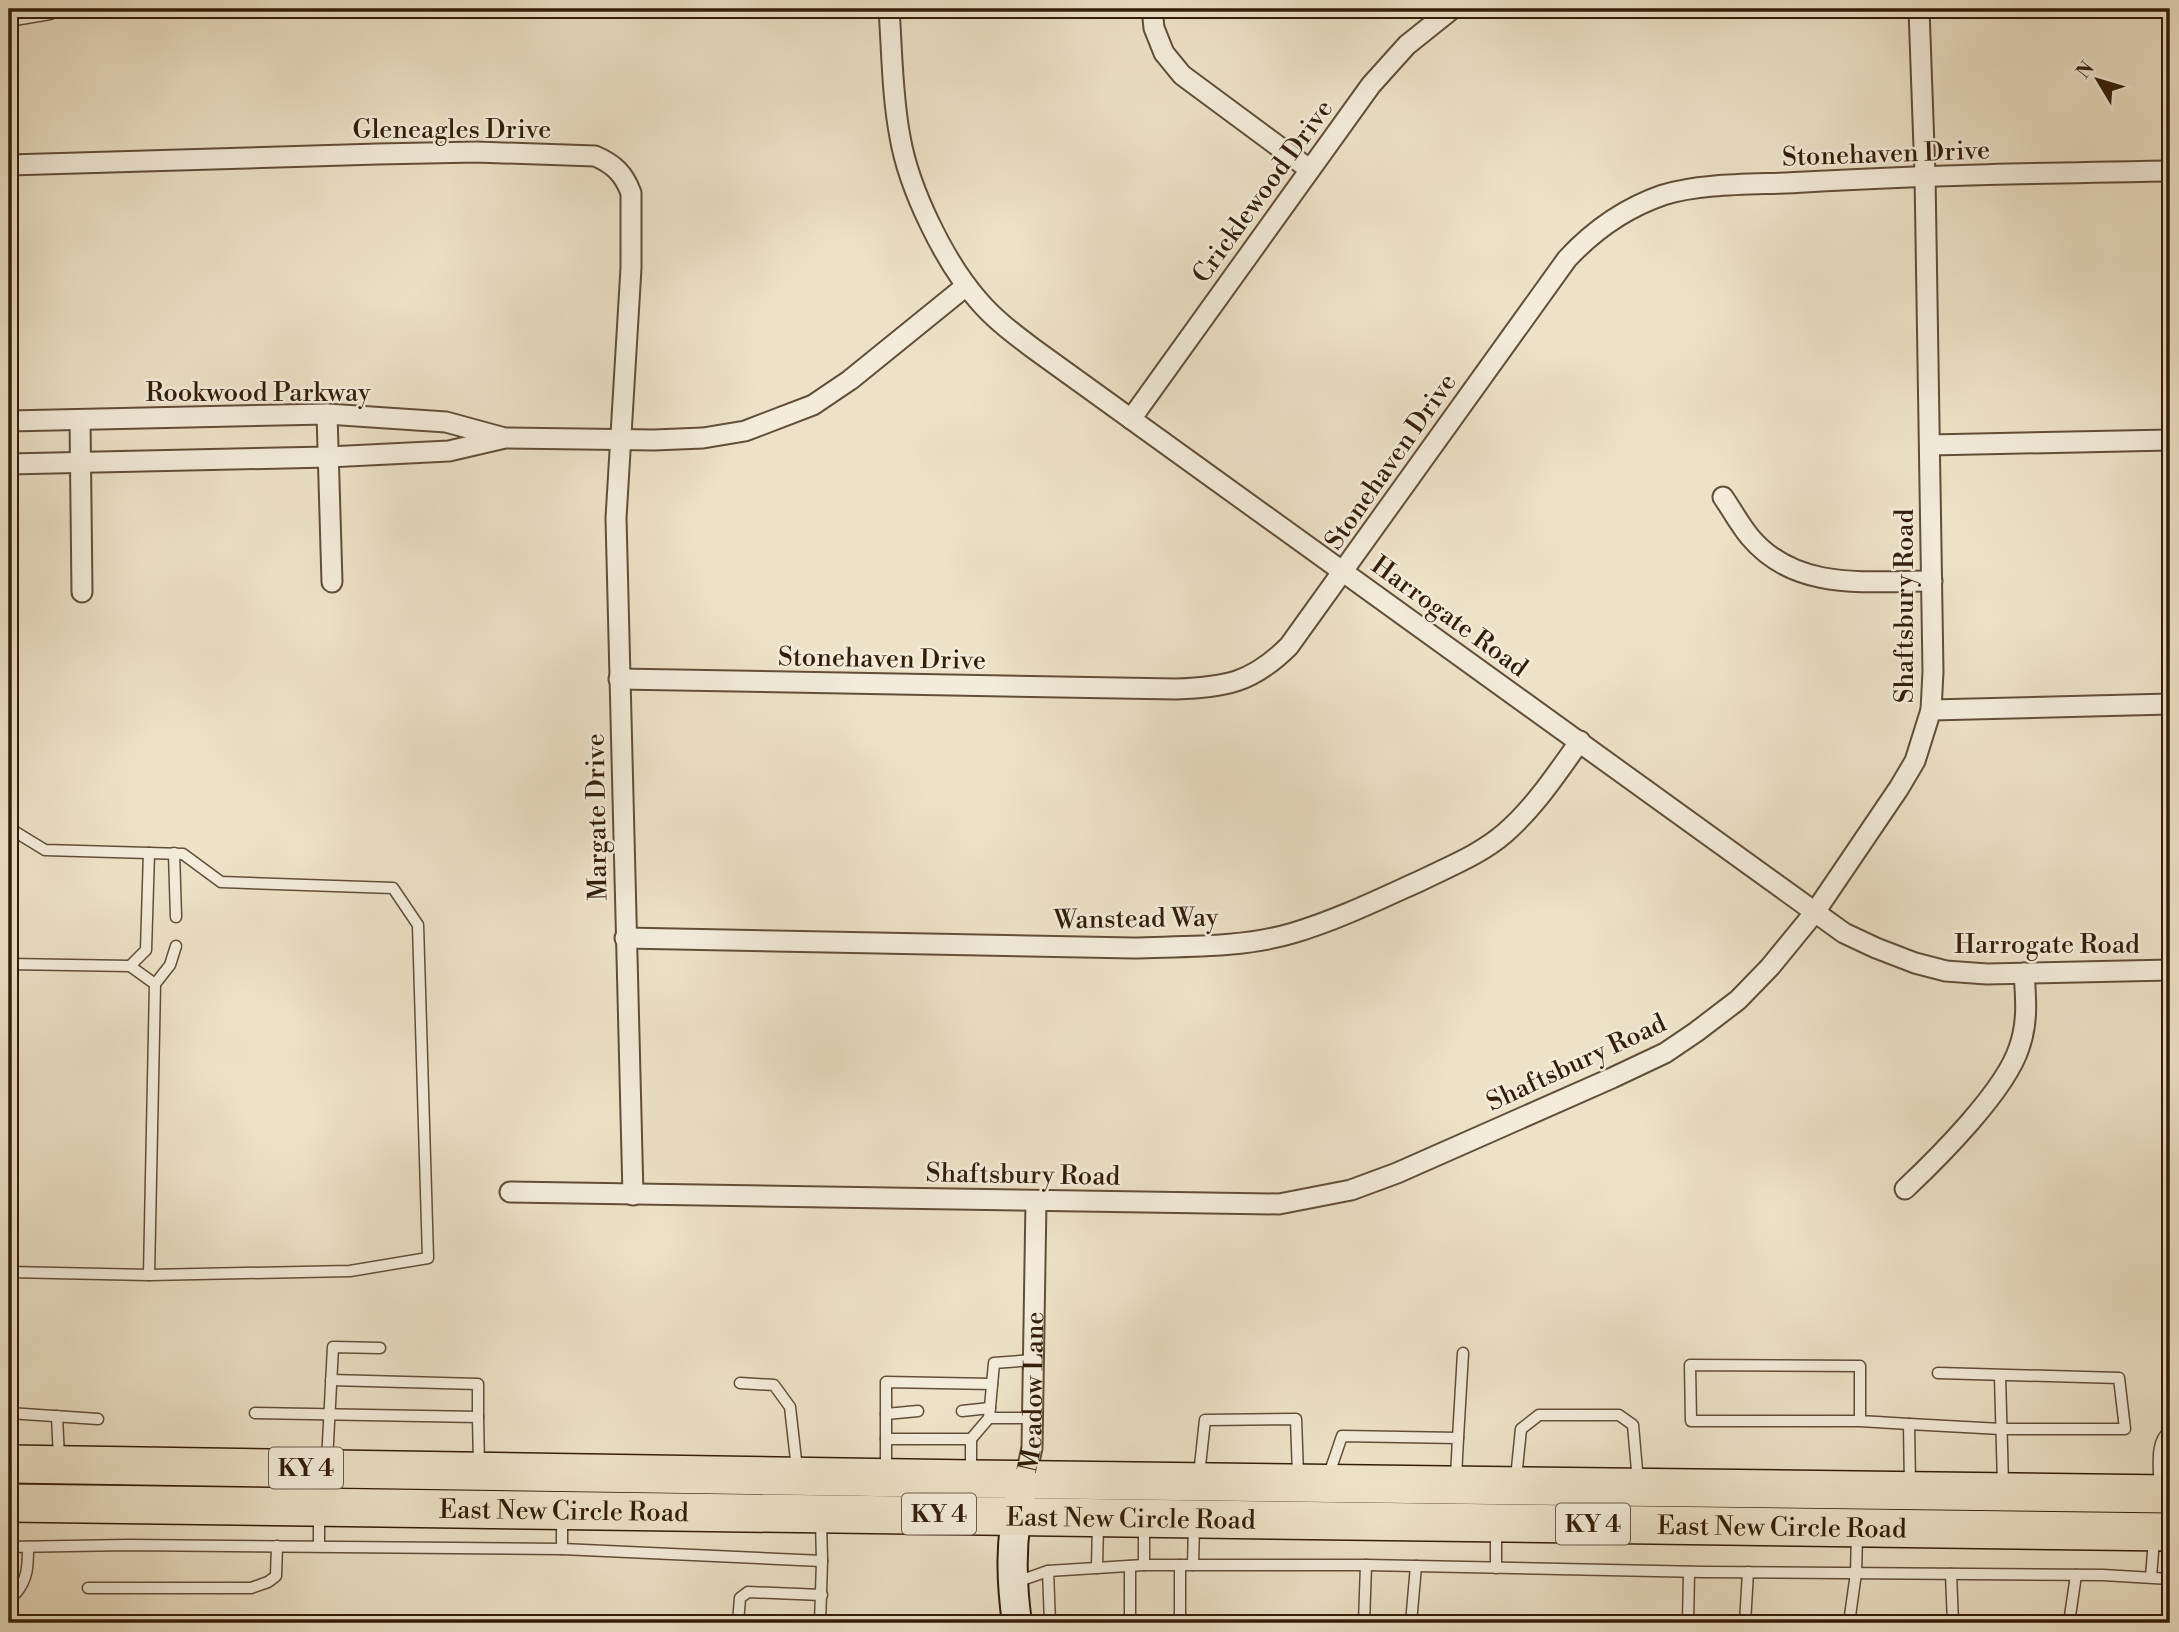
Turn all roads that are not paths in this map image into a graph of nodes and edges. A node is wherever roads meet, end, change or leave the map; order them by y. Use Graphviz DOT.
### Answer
graph roads {
  1 [pos="10,9"];
  2 [pos="62,9"];
  3 [pos="889,9"];
  4 [pos="1152,9"];
  5 [pos="1452,9"];
  6 [pos="1919,9"];
  7 [pos="10,21"];
  8 [pos="9,165"];
  9 [pos="1309,169"];
  10 [pos="2170,171"];
  11 [pos="1925,175"];
  12 [pos="966,286"];
  13 [pos="327,414"];
  14 [pos="1130,419"];
  15 [pos="80,420"];
  16 [pos="9,421"];
  17 [pos="505,438"];
  18 [pos="621,439"];
  19 [pos="2170,440"];
  20 [pos="1930,445"];
  21 [pos="328,457"];
  22 [pos="80,462"];
  23 [pos="9,464"];
  24 [pos="1723,496"];
  25 [pos="1343,572"];
  26 [pos="1932,580"];
  27 [pos="332,582"];
  28 [pos="82,592"];
  29 [pos="619,679"];
  30 [pos="2170,704"];
  31 [pos="1931,710"];
  32 [pos="1580,741"];
  33 [pos="9,828"];
  34 [pos="149,853"];
  35 [pos="174,853"];
  36 [pos="1815,912"];
  37 [pos="177,917"];
  38 [pos="625,937"];
  39 [pos="176,946"];
  40 [pos="9,964"];
  41 [pos="131,966"];
  42 [pos="2170,970"];
  43 [pos="2024,973"];
  44 [pos="155,984"];
  45 [pos="1905,1189"];
  46 [pos="510,1192"];
  47 [pos="633,1195"];
  48 [pos="1036,1201"];
  49 [pos="9,1272"];
  50 [pos="149,1275"];
  51 [pos="380,1348"];
  52 [pos="1463,1353"];
  53 [pos="1033,1360"];
  54 [pos="1938,1373"];
  55 [pos="2000,1376"];
  56 [pos="331,1380"];
  57 [pos="740,1383"];
  58 [pos="992,1384"];
  59 [pos="962,1410"];
  60 [pos="918,1411"];
  61 [pos="9,1413"];
  62 [pos="255,1413"];
  63 [pos="886,1413"];
  64 [pos="990,1413"];
  65 [pos="329,1415"];
  66 [pos="57,1416"];
  67 [pos="478,1417"];
  68 [pos="1032,1418"];
  69 [pos="98,1419"];
  70 [pos="1860,1421"];
  71 [pos="1909,1424"];
  72 [pos="2001,1429"];
  73 [pos="2170,1430"];
  74 [pos="886,1438"];
  75 [pos="1458,1438"];
  76 [pos="971,1439"];
  77 [pos="9,1464"];
  78 [pos="59,1464"];
  79 [pos="327,1469"];
  80 [pos="480,1471"];
  81 [pos="798,1476"];
  82 [pos="886,1478"];
  83 [pos="972,1479"];
  84 [pos="1025,1479"];
  85 [pos="1199,1481"];
  86 [pos="1312,1483"];
  87 [pos="1456,1484"];
  88 [pos="1515,1485"];
  89 [pos="1639,1487"];
  90 [pos="1910,1490"];
  91 [pos="563,1491"];
  92 [pos="2003,1492"];
  93 [pos="2165,1494"];
  94 [pos="9,1503"];
  95 [pos="320,1508"];
  96 [pos="821,1512"];
  97 [pos="1016,1516"];
  98 [pos="1098,1518"];
  99 [pos="1144,1519"];
  100 [pos="1194,1520"];
  101 [pos="1496,1523"];
  102 [pos="1857,1528"];
  103 [pos="2162,1532"];
  104 [pos="277,1546"];
  105 [pos="319,1546"];
  106 [pos="9,1547"];
  107 [pos="28,1547"];
  108 [pos="562,1549"];
  109 [pos="821,1561"];
  110 [pos="1144,1565"];
  111 [pos="1180,1565"];
  112 [pos="1193,1565"];
  113 [pos="1366,1565"];
  114 [pos="1130,1566"];
  115 [pos="1416,1566"];
  116 [pos="1097,1568"];
  117 [pos="1496,1568"];
  118 [pos="1048,1571"];
  119 [pos="1689,1572"];
  120 [pos="1748,1572"];
  121 [pos="1856,1573"];
  122 [pos="1951,1574"];
  123 [pos="2076,1574"];
  124 [pos="2151,1577"];
  125 [pos="2170,1579"];
  126 [pos="1012,1583"];
  127 [pos="88,1588"];
  128 [pos="9,1594"];
  129 [pos="822,1595"];
  130 [pos="738,1623"];
  131 [pos="820,1623"];
  132 [pos="1017,1623"];
  133 [pos="1050,1623"];
  134 [pos="1130,1623"];
  135 [pos="1180,1623"];
  136 [pos="1364,1623"];
  137 [pos="1411,1623"];
  138 [pos="1689,1623"];
  139 [pos="1745,1623"];
  140 [pos="1849,1623"];
  141 [pos="1953,1623"];
  142 [pos="2069,1623"];
  1 -- 7 [label="lane"];
  2 -- 7 [label="lane"];
  3 -- 12 [label="street, Harrogate Road"];
  4 -- 9 [label="street"];
  5 -- 9 [label="street, Cricklewood Drive"];
  6 -- 11 [label="street, Shaftsbury Road"];
  8 -- 18 [label="street, Gleneagles Drive"];
  9 -- 14 [label="street, Cricklewood Drive"];
  10 -- 11 [label="street, Stonehaven Drive"];
  11 -- 20 [label="street, Shaftsbury Road"];
  11 -- 25 [label="street, Stonehaven Drive"];
  12 -- 14 [label="street, Harrogate Road"];
  12 -- 18 [label="street, Rookwood Parkway"];
  13 -- 15 [label="street, Rookwood Parkway"];
  13 -- 17 [label="street, Rookwood Parkway"];
  13 -- 21 [label="street"];
  14 -- 25 [label="street, Harrogate Road"];
  15 -- 16 [label="street, Rookwood Parkway"];
  15 -- 22 [label="street"];
  17 -- 18 [label="street, Rookwood Parkway"];
  17 -- 21 [label="street, Rookwood Parkway"];
  18 -- 29 [label="street, Margate Drive"];
  19 -- 20 [label="street"];
  20 -- 26 [label="street, Shaftsbury Road"];
  21 -- 22 [label="street, Rookwood Parkway"];
  21 -- 27 [label="street"];
  22 -- 23 [label="street, Rookwood Parkway"];
  22 -- 28 [label="street"];
  24 -- 26 [label="street"];
  25 -- 29 [label="street, Stonehaven Drive"];
  25 -- 32 [label="street, Harrogate Road"];
  26 -- 31 [label="street, Shaftsbury Road"];
  29 -- 38 [label="street, Margate Drive"];
  30 -- 31 [label="street"];
  31 -- 36 [label="street, Shaftsbury Road"];
  32 -- 36 [label="street, Harrogate Road"];
  32 -- 38 [label="street, Wanstead Way"];
  33 -- 34 [label="lane"];
  34 -- 35 [label="lane"];
  34 -- 41 [label="lane"];
  35 -- 37 [label="lane"];
  35 -- 50 [label="lane"];
  36 -- 43 [label="street, Harrogate Road"];
  36 -- 48 [label="street, Shaftsbury Road"];
  38 -- 47 [label="street, Margate Drive"];
  39 -- 44 [label="lane"];
  40 -- 41 [label="lane"];
  41 -- 44 [label="lane"];
  42 -- 43 [label="street, Harrogate Road"];
  43 -- 45 [label="street"];
  44 -- 50 [label="lane"];
  46 -- 47 [label="street, Shaftsbury Road"];
  47 -- 48 [label="street, Shaftsbury Road"];
  48 -- 53 [label="street, Meadow Lane"];
  49 -- 50 [label="lane"];
  51 -- 56 [label="lane"];
  52 -- 75 [label="lane"];
  53 -- 58 [label="lane"];
  53 -- 68 [label="street, Meadow Lane"];
  54 -- 55 [label="lane"];
  55 -- 72 [label="lane"];
  55 -- 72 [label="lane"];
  56 -- 65 [label="lane"];
  56 -- 67 [label="lane"];
  57 -- 81 [label="lane"];
  58 -- 63 [label="lane"];
  58 -- 64 [label="lane"];
  59 -- 64 [label="lane"];
  60 -- 63 [label="lane"];
  61 -- 66 [label="lane"];
  62 -- 65 [label="lane"];
  63 -- 74 [label="lane"];
  64 -- 68 [label="lane"];
  64 -- 76 [label="lane"];
  65 -- 67 [label="lane"];
  65 -- 79 [label="lane"];
  66 -- 69 [label="lane"];
  66 -- 78 [label="lane"];
  67 -- 80 [label="lane"];
  68 -- 84 [label="street, Meadow Lane"];
  70 -- 70 [label="lane"];
  70 -- 71 [label="lane"];
  71 -- 72 [label="lane"];
  71 -- 90 [label="lane"];
  72 -- 92 [label="lane"];
  73 -- 93 [label="lane"];
  74 -- 76 [label="lane"];
  74 -- 82 [label="lane"];
  75 -- 86 [label="lane"];
  75 -- 87 [label="lane"];
  76 -- 83 [label="lane"];
  77 -- 78 [label="highway, East New Circle Road / KY 4"];
  78 -- 79 [label="highway, East New Circle Road / KY 4"];
  79 -- 80 [label="highway, East New Circle Road / KY 4"];
  80 -- 91 [label="highway, East New Circle Road / KY 4"];
  81 -- 82 [label="highway, East New Circle Road / KY 4"];
  81 -- 91 [label="highway, East New Circle Road / KY 4"];
  82 -- 83 [label="highway, East New Circle Road / KY 4"];
  83 -- 84 [label="highway, East New Circle Road / KY 4"];
  84 -- 85 [label="highway, East New Circle Road / KY 4"];
  84 -- 97 [label="street, Meadow Lane"];
  85 -- 86 [label="highway, East New Circle Road / KY 4"];
  85 -- 86 [label="lane"];
  86 -- 87 [label="highway, East New Circle Road / KY 4"];
  87 -- 88 [label="highway, East New Circle Road / KY 4"];
  88 -- 89 [label="highway, East New Circle Road / KY 4"];
  88 -- 89 [label="lane"];
  89 -- 90 [label="highway, East New Circle Road / KY 4"];
  90 -- 92 [label="highway, East New Circle Road / KY 4"];
  91 -- 95 [label="highway, East New Circle Road / KY 4"];
  91 -- 96 [label="highway, East New Circle Road / KY 4"];
  91 -- 108 [label="lane"];
  92 -- 93 [label="highway, East New Circle Road / KY 4"];
  94 -- 95 [label="highway, East New Circle Road / KY 4"];
  95 -- 105 [label="lane"];
  96 -- 97 [label="highway, East New Circle Road / KY 4"];
  96 -- 109 [label="lane"];
  97 -- 98 [label="highway, East New Circle Road / KY 4"];
  97 -- 126 [label="street, Meadow Lane"];
  98 -- 99 [label="highway, East New Circle Road / KY 4"];
  98 -- 116 [label="lane"];
  99 -- 100 [label="highway, East New Circle Road / KY 4"];
  99 -- 110 [label="lane"];
  100 -- 101 [label="highway, East New Circle Road / KY 4"];
  100 -- 112 [label="lane"];
  101 -- 102 [label="highway, East New Circle Road / KY 4"];
  101 -- 117 [label="lane"];
  102 -- 103 [label="highway, East New Circle Road / KY 4"];
  102 -- 121 [label="lane"];
  103 -- 124 [label="lane"];
  104 -- 105 [label="lane"];
  104 -- 107 [label="lane"];
  104 -- 127 [label="lane"];
  105 -- 108 [label="lane"];
  106 -- 107 [label="lane"];
  107 -- 128 [label="lane"];
  108 -- 109 [label="lane"];
  109 -- 129 [label="lane"];
  110 -- 111 [label="lane"];
  110 -- 114 [label="lane"];
  111 -- 112 [label="lane"];
  111 -- 135 [label="lane"];
  112 -- 113 [label="lane"];
  113 -- 115 [label="lane"];
  113 -- 136 [label="lane"];
  114 -- 116 [label="lane"];
  114 -- 134 [label="lane"];
  115 -- 117 [label="lane"];
  115 -- 137 [label="lane"];
  116 -- 118 [label="lane"];
  117 -- 119 [label="lane"];
  118 -- 126 [label="lane"];
  118 -- 133 [label="lane"];
  119 -- 120 [label="lane"];
  119 -- 138 [label="lane"];
  120 -- 121 [label="lane"];
  120 -- 139 [label="lane"];
  121 -- 122 [label="lane"];
  121 -- 140 [label="lane"];
  122 -- 123 [label="lane"];
  122 -- 141 [label="lane"];
  123 -- 124 [label="lane"];
  123 -- 142 [label="lane"];
  124 -- 125 [label="lane"];
  126 -- 132 [label="street, Meadow Lane"];
  129 -- 130 [label="lane"];
  129 -- 131 [label="lane"];
}
